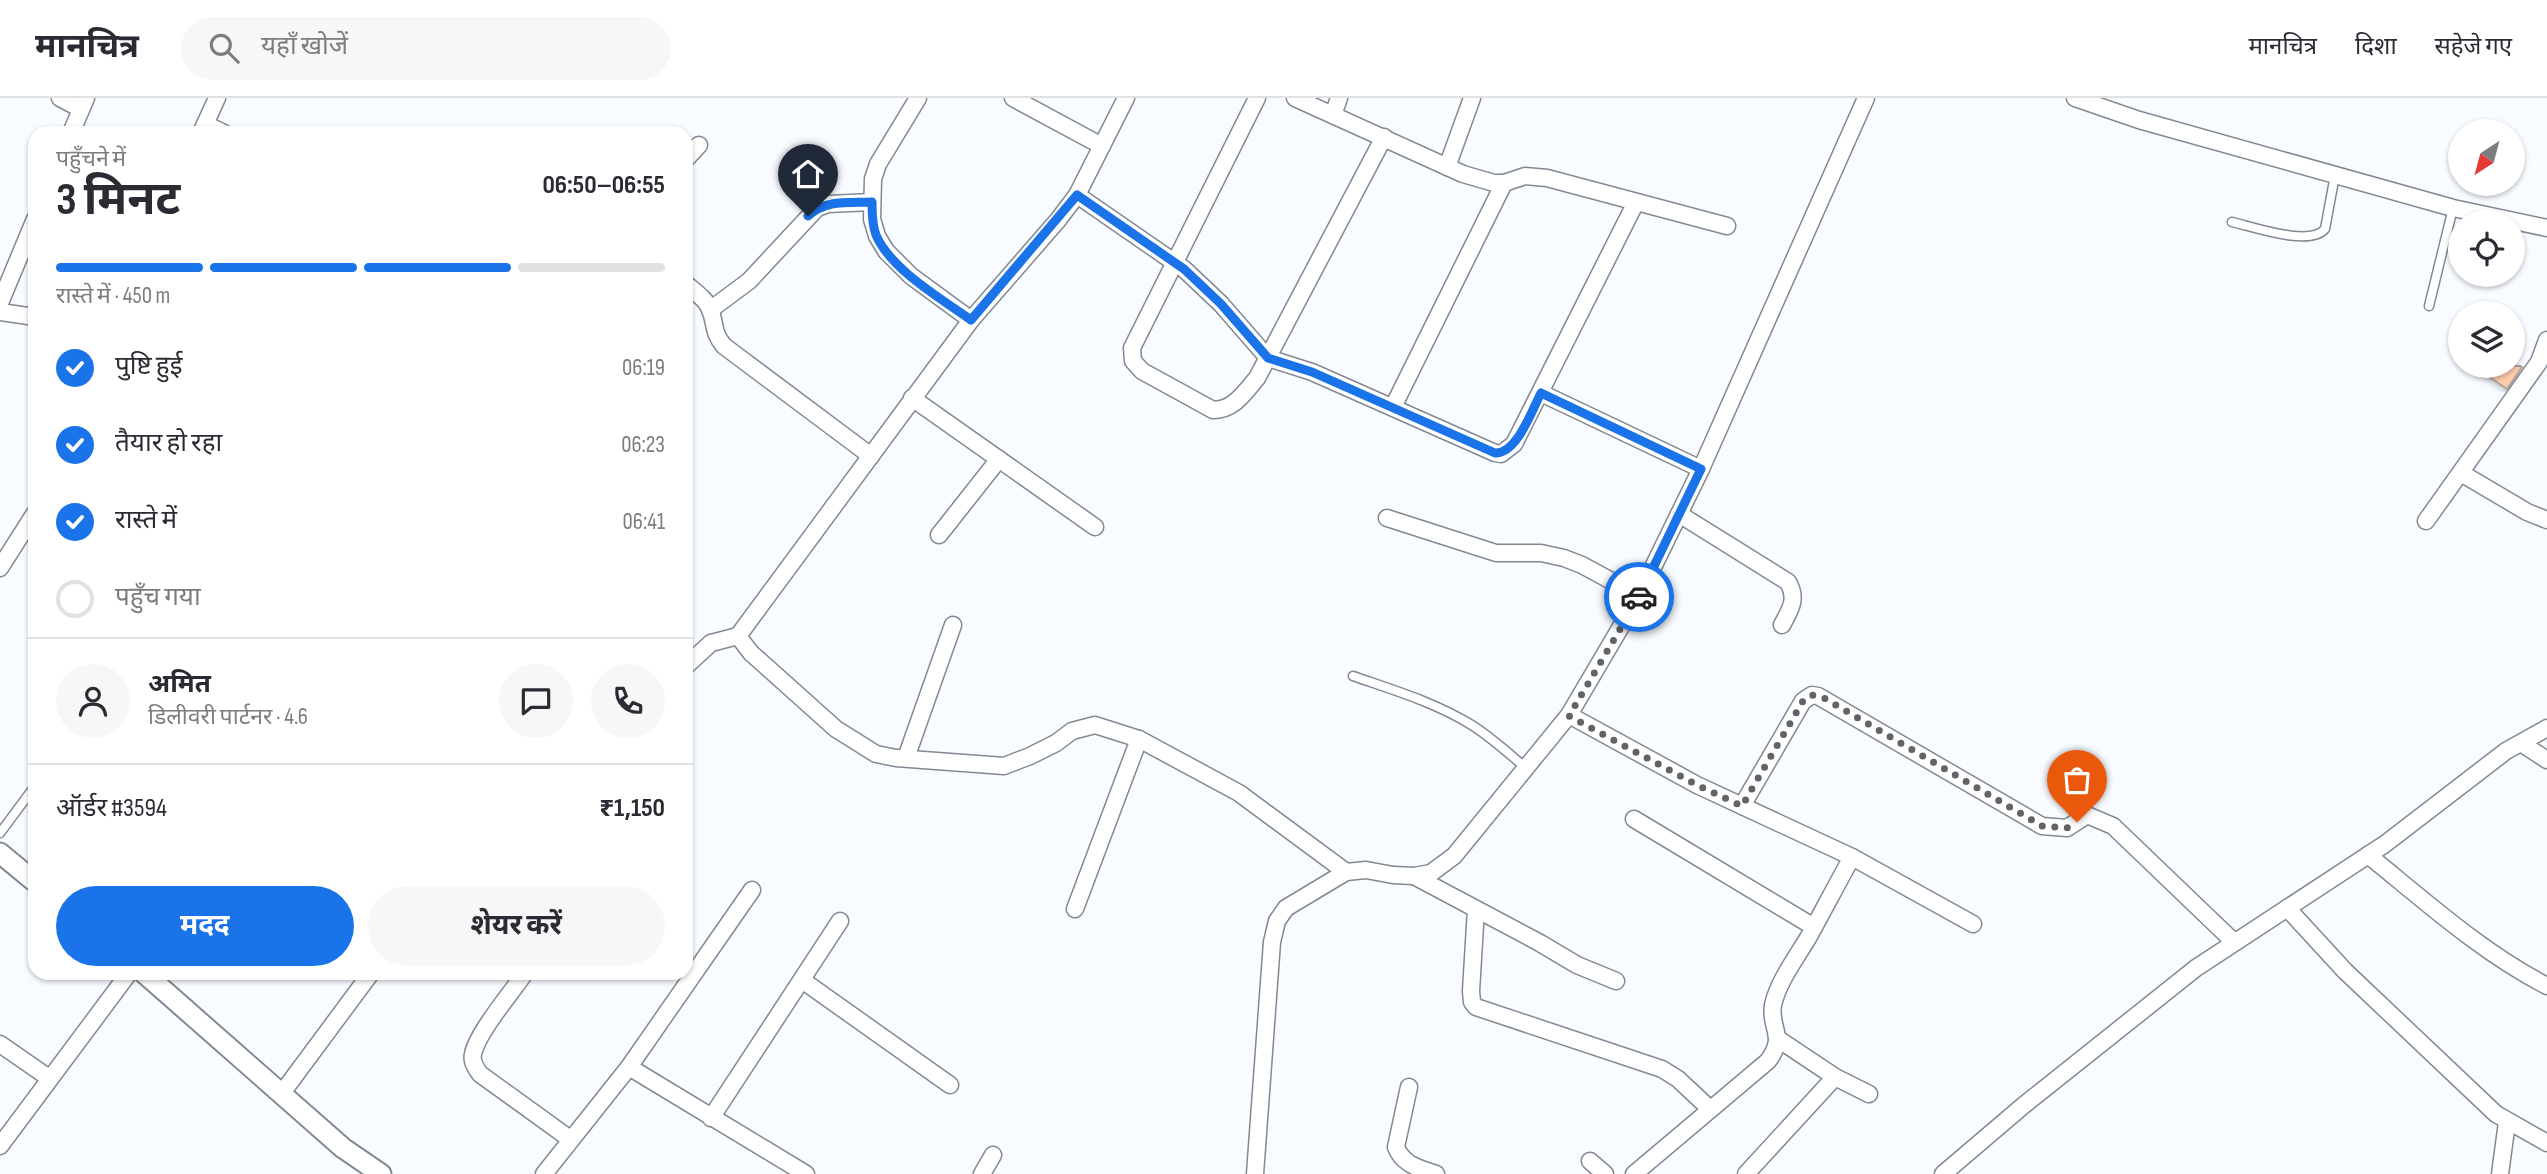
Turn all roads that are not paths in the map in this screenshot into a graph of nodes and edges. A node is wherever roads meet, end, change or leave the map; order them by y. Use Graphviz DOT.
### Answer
graph roads {
  1 [pos="60,98"];
  2 [pos="217,98"];
  3 [pos="918,98"];
  4 [pos="1013,98"];
  5 [pos="1126,98"];
  6 [pos="1257,98"];
  7 [pos="1295,98"];
  8 [pos="1339,98"];
  9 [pos="1472,98"];
  10 [pos="1866,98"];
  11 [pos="2075,98"];
  12 [pos="83,103"];
  13 [pos="1333,115"];
  14 [pos="74,126"];
  15 [pos="204,126"];
  16 [pos="1384,137"];
  17 [pos="699,145"];
  18 [pos="1102,146"];
  19 [pos="693,151"];
  20 [pos="1447,167"];
  21 [pos="2335,175"];
  22 [pos="1504,183"];
  23 [pos="1077,195"];
  24 [pos="872,202"];
  25 [pos="1636,202"];
  26 [pos="2454,208"];
  27 [pos="2232,222"];
  28 [pos="1727,226"];
  29 [pos="2547,228"];
  30 [pos="28,236"];
  31 [pos="1174,261"];
  32 [pos="693,290"];
  33 [pos="0,303"];
  34 [pos="2429,306"];
  35 [pos="710,310"];
  36 [pos="0,312"];
  37 [pos="28,316"];
  38 [pos="971,320"];
  39 [pos="2547,340"];
  40 [pos="1268,358"];
  41 [pos="1541,393"];
  42 [pos="912,398"];
  43 [pos="1393,407"];
  44 [pos="871,456"];
  45 [pos="999,459"];
  46 [pos="1701,469"];
  47 [pos="2460,473"];
  48 [pos="1679,514"];
  49 [pos="1387,518"];
  50 [pos="2547,520"];
  51 [pos="2426,521"];
  52 [pos="28,524"];
  53 [pos="1095,527"];
  54 [pos="939,535"];
  55 [pos="0,568"];
  56 [pos="1639,596"];
  57 [pos="953,625"];
  58 [pos="1782,625"];
  59 [pos="738,636"];
  60 [pos="693,660"];
  61 [pos="1353,676"];
  62 [pos="1569,716"];
  63 [pos="2547,728"];
  64 [pos="1139,739"];
  65 [pos="2521,743"];
  66 [pos="905,758"];
  67 [pos="2547,760"];
  68 [pos="1526,768"];
  69 [pos="28,795"];
  70 [pos="1742,806"];
  71 [pos="1634,819"];
  72 [pos="0,833"];
  73 [pos="0,852"];
  74 [pos="2368,855"];
  75 [pos="1852,857"];
  76 [pos="1346,872"];
  77 [pos="28,876"];
  78 [pos="1414,876"];
  79 [pos="752,890"];
  80 [pos="2287,908"];
  81 [pos="1075,909"];
  82 [pos="1476,909"];
  83 [pos="840,921"];
  84 [pos="1973,923"];
  85 [pos="1814,927"];
  86 [pos="2234,943"];
  87 [pos="693,975"];
  88 [pos="802,979"];
  89 [pos="125,980"];
  90 [pos="152,980"];
  91 [pos="366,980"];
  92 [pos="520,980"];
  93 [pos="689,980"];
  94 [pos="1616,981"];
  95 [pos="2547,986"];
  96 [pos="1778,1039"];
  97 [pos="0,1044"];
  98 [pos="629,1067"];
  99 [pos="1835,1077"];
  100 [pos="49,1078"];
  101 [pos="950,1085"];
  102 [pos="1409,1087"];
  103 [pos="282,1093"];
  104 [pos="1869,1094"];
  105 [pos="1710,1110"];
  106 [pos="711,1118"];
  107 [pos="2507,1122"];
  108 [pos="570,1139"];
  109 [pos="2547,1143"];
  110 [pos="0,1146"];
  111 [pos="993,1155"];
  112 [pos="1590,1161"];
  113 [pos="381,1174"];
  114 [pos="544,1174"];
  115 [pos="806,1174"];
  116 [pos="982,1174"];
  117 [pos="1255,1174"];
  118 [pos="1436,1174"];
  119 [pos="1605,1174"];
  120 [pos="1634,1174"];
  121 [pos="1746,1174"];
  122 [pos="1944,1174"];
  123 [pos="2500,1174"];
  1 -- 12 [label="street"];
  2 -- 15 [label="street"];
  3 -- 24 [label="street"];
  4 -- 18 [label="street"];
  5 -- 18 [label="street"];
  6 -- 31 [label="street"];
  7 -- 13 [label="street"];
  8 -- 13 [label="street"];
  9 -- 20 [label="street"];
  10 -- 46 [label="street"];
  11 -- 21 [label="street"];
  12 -- 14 [label="street"];
  13 -- 16 [label="street"];
  16 -- 20 [label="street"];
  16 -- 40 [label="street"];
  17 -- 19 [label="street"];
  18 -- 23 [label="street"];
  20 -- 22 [label="street"];
  21 -- 26 [label="street"];
  21 -- 27 [label="lane"];
  22 -- 25 [label="street"];
  22 -- 43 [label="street"];
  23 -- 31 [label="street"];
  23 -- 38 [label="street"];
  24 -- 35 [label="street"];
  24 -- 38 [label="street"];
  25 -- 28 [label="street"];
  25 -- 41 [label="street"];
  26 -- 29 [label="street"];
  26 -- 34 [label="lane"];
  30 -- 33 [label="street"];
  31 -- 40 [label="street"];
  31 -- 40 [label="street"];
  32 -- 35 [label="street"];
  35 -- 44 [label="street"];
  36 -- 37 [label="street"];
  38 -- 42 [label="street"];
  39 -- 47 [label="street"];
  40 -- 43 [label="street"];
  41 -- 43 [label="street"];
  41 -- 46 [label="street"];
  42 -- 44 [label="street"];
  42 -- 45 [label="street"];
  44 -- 59 [label="street"];
  45 -- 53 [label="street"];
  45 -- 54 [label="street"];
  46 -- 48 [label="street"];
  47 -- 50 [label="street"];
  47 -- 51 [label="street"];
  48 -- 56 [label="street"];
  48 -- 58 [label="street"];
  49 -- 56 [label="street"];
  52 -- 55 [label="street"];
  56 -- 62 [label="street"];
  57 -- 66 [label="street"];
  59 -- 60 [label="street"];
  59 -- 66 [label="street"];
  61 -- 68 [label="lane"];
  62 -- 68 [label="street"];
  62 -- 70 [label="street"];
  63 -- 65 [label="street"];
  64 -- 66 [label="street"];
  64 -- 76 [label="street"];
  64 -- 81 [label="street"];
  65 -- 67 [label="street"];
  65 -- 74 [label="street"];
  68 -- 78 [label="street"];
  69 -- 72 [label="lane"];
  70 -- 75 [label="street"];
  70 -- 86 [label="street"];
  71 -- 85 [label="street"];
  73 -- 77 [label="street"];
  74 -- 80 [label="street"];
  74 -- 95 [label="street"];
  75 -- 84 [label="street"];
  75 -- 85 [label="street"];
  76 -- 78 [label="street"];
  76 -- 117 [label="street"];
  78 -- 82 [label="street"];
  79 -- 87 [label="street"];
  80 -- 86 [label="street"];
  80 -- 107 [label="street"];
  82 -- 94 [label="street"];
  82 -- 105 [label="street"];
  83 -- 88 [label="street"];
  85 -- 96 [label="street"];
  86 -- 122 [label="street"];
  88 -- 101 [label="street"];
  88 -- 106 [label="street"];
  89 -- 100 [label="street"];
  90 -- 103 [label="street"];
  91 -- 103 [label="street"];
  92 -- 108 [label="street"];
  93 -- 98 [label="street"];
  96 -- 99 [label="street"];
  96 -- 105 [label="street"];
  97 -- 100 [label="street"];
  98 -- 106 [label="street"];
  98 -- 108 [label="street"];
  99 -- 104 [label="street"];
  99 -- 121 [label="street"];
  100 -- 110 [label="street"];
  102 -- 118 [label="street"];
  103 -- 113 [label="street"];
  105 -- 120 [label="street"];
  106 -- 115 [label="street"];
  107 -- 109 [label="street"];
  107 -- 123 [label="street"];
  108 -- 114 [label="street"];
  111 -- 116 [label="street"];
  112 -- 119 [label="street"];
}
